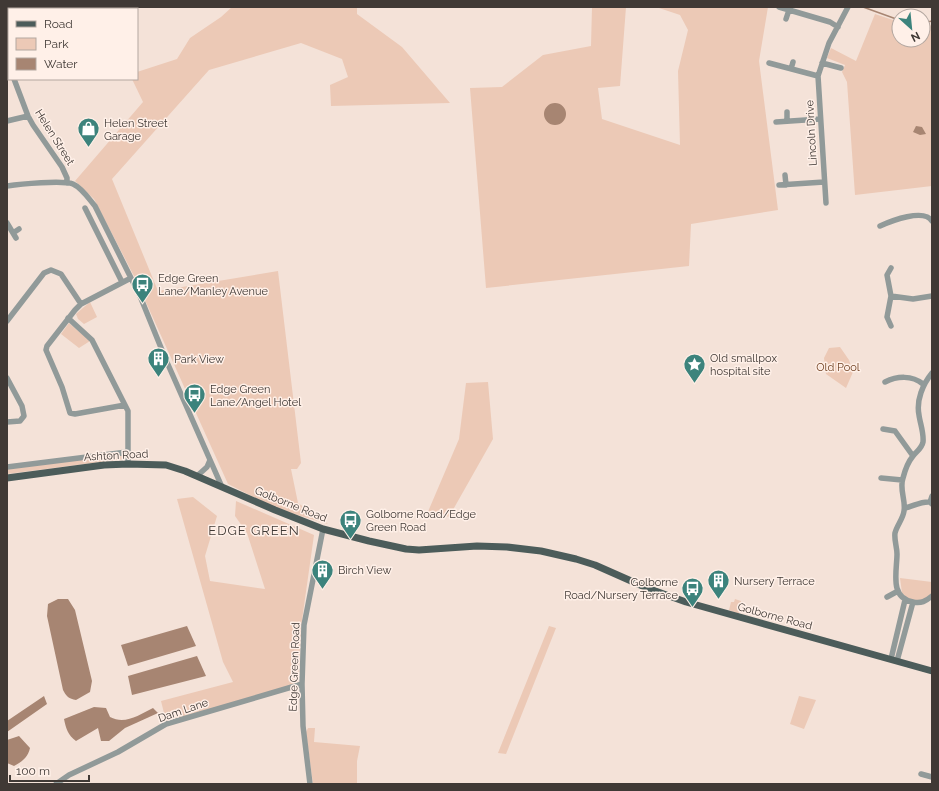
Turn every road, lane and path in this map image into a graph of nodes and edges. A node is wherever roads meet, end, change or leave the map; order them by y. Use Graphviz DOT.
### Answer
graph roads {
  1 [pos="779,7"];
  2 [pos="848,7"];
  3 [pos="789,10"];
  4 [pos="786,19"];
  5 [pos="838,27"];
  6 [pos="793,62"];
  7 [pos="768,63"];
  8 [pos="822,63"];
  9 [pos="841,68"];
  10 [pos="791,69"];
  11 [pos="818,76"];
  12 [pos="14,80"];
  13 [pos="787,112"];
  14 [pos="28,116"];
  15 [pos="820,119"];
  16 [pos="7,121"];
  17 [pos="787,121"];
  18 [pos="776,122"];
  19 [pos="785,175"];
  20 [pos="824,182"];
  21 [pos="67,183"];
  22 [pos="779,185"];
  23 [pos="786,185"];
  24 [pos="7,186"];
  25 [pos="826,203"];
  26 [pos="85,208"];
  27 [pos="932,221"];
  28 [pos="7,222"];
  29 [pos="880,226"];
  30 [pos="19,229"];
  31 [pos="891,268"];
  32 [pos="131,278"];
  33 [pos="122,282"];
  34 [pos="890,296"];
  35 [pos="932,296"];
  36 [pos="81,304"];
  37 [pos="68,318"];
  38 [pos="7,321"];
  39 [pos="891,326"];
  40 [pos="932,373"];
  41 [pos="7,378"];
  42 [pos="885,382"];
  43 [pos="923,384"];
  44 [pos="125,405"];
  45 [pos="7,422"];
  46 [pos="883,429"];
  47 [pos="128,452"];
  48 [pos="913,456"];
  49 [pos="210,460"];
  50 [pos="128,464"];
  51 [pos="7,467"];
  52 [pos="197,476"];
  53 [pos="7,478"];
  54 [pos="881,478"];
  55 [pos="902,480"];
  56 [pos="222,488"];
  57 [pos="931,501"];
  58 [pos="905,508"];
  59 [pos="323,529"];
  60 [pos="898,591"];
  61 [pos="932,596"];
  62 [pos="886,597"];
  63 [pos="905,600"];
  64 [pos="913,602"];
  65 [pos="894,660"];
  66 [pos="932,671"];
  67 [pos="302,684"];
  68 [pos="921,774"];
  69 [pos="932,778"];
  70 [pos="56,784"];
  71 [pos="310,784"];
  1 -- 3 [label="street"];
  2 -- 5 [label="street, Lincoln Drive"];
  3 -- 4 [label="street"];
  3 -- 5 [label="street"];
  5 -- 8 [label="street, Lincoln Drive"];
  6 -- 10 [label="street"];
  7 -- 10 [label="street"];
  8 -- 9 [label="street"];
  8 -- 11 [label="street, Lincoln Drive"];
  10 -- 11 [label="street"];
  11 -- 15 [label="street, Lincoln Drive"];
  12 -- 14 [label="street, Helen Street"];
  13 -- 17 [label="street"];
  14 -- 16 [label="street"];
  14 -- 21 [label="street, Helen Street"];
  15 -- 17 [label="street"];
  15 -- 20 [label="street, Lincoln Drive"];
  17 -- 18 [label="street"];
  19 -- 23 [label="street"];
  20 -- 23 [label="street"];
  20 -- 25 [label="street, Lincoln Drive"];
  21 -- 24 [label="street"];
  21 -- 32 [label="street"];
  22 -- 23 [label="street"];
  26 -- 33 [label="street"];
  27 -- 29 [label="street"];
  28 -- 30 [label="street"];
  31 -- 34 [label="street"];
  32 -- 33 [label="street"];
  32 -- 49 [label="street"];
  33 -- 36 [label="street"];
  34 -- 35 [label="street"];
  34 -- 39 [label="street"];
  36 -- 37 [label="street"];
  36 -- 38 [label="street"];
  37 -- 44 [label="street"];
  37 -- 44 [label="street"];
  40 -- 43 [label="street"];
  41 -- 45 [label="street"];
  42 -- 43 [label="street"];
  43 -- 48 [label="street"];
  44 -- 47 [label="street"];
  46 -- 48 [label="street"];
  47 -- 50 [label="street"];
  47 -- 51 [label="street, Ashton Road"];
  48 -- 55 [label="street"];
  49 -- 52 [label="street"];
  49 -- 56 [label="street"];
  50 -- 52 [label="main road, Ashton Road"];
  50 -- 53 [label="main road, Ashton Road"];
  52 -- 56 [label="main road, Ashton Road"];
  54 -- 55 [label="street"];
  55 -- 58 [label="street"];
  56 -- 59 [label="main road, Golborne Road"];
  57 -- 58 [label="street"];
  58 -- 60 [label="street"];
  59 -- 65 [label="main road, Golborne Road"];
  59 -- 67 [label="street, Edge Green Road"];
  60 -- 62 [label="street"];
  60 -- 63 [label="street"];
  61 -- 64 [label="street"];
  63 -- 64 [label="street"];
  63 -- 65 [label="street"];
  64 -- 65 [label="street"];
  65 -- 66 [label="main road, Golborne Road"];
  67 -- 70 [label="street, Dam Lane"];
  67 -- 71 [label="street, Edge Green Road"];
  68 -- 69 [label="street"];
}
